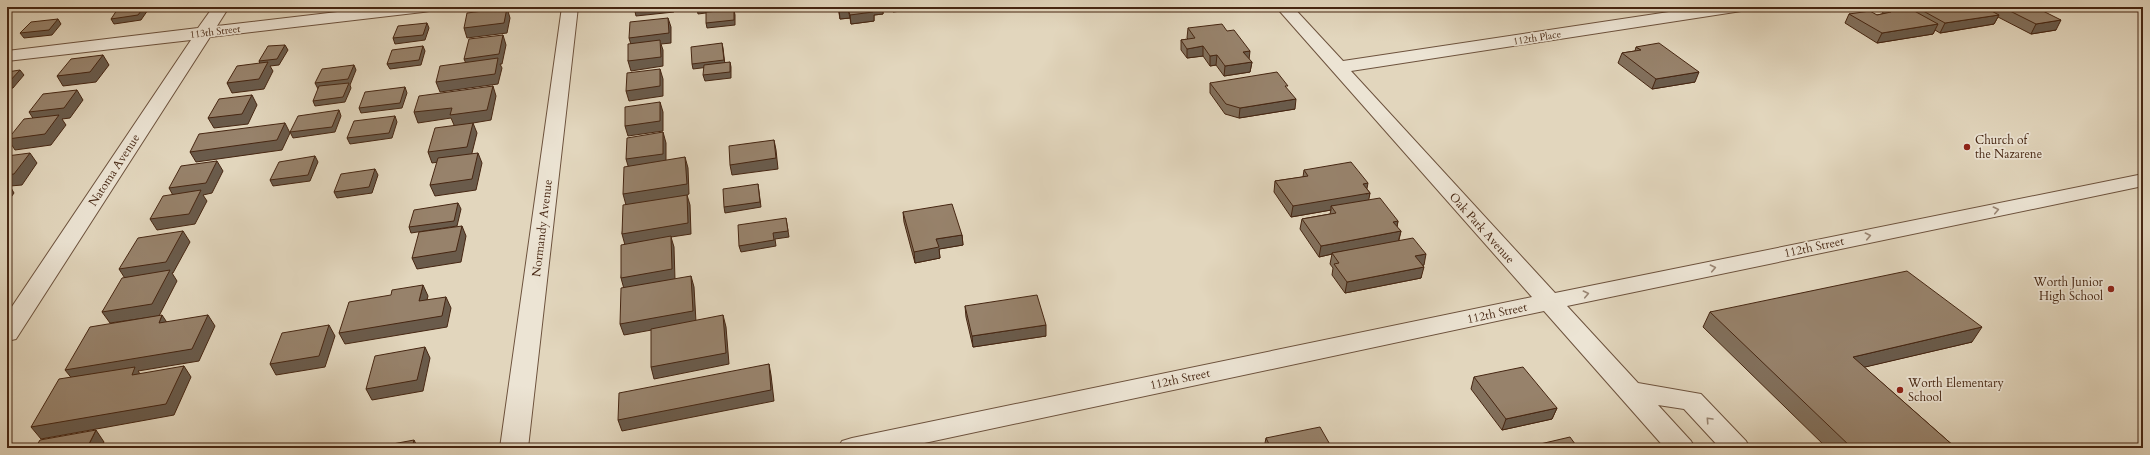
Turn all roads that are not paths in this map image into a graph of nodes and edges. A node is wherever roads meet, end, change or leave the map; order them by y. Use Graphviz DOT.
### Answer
graph roads {
  1 [pos="221,7"];
  2 [pos="423,7"];
  3 [pos="570,7"];
  4 [pos="1284,7"];
  5 [pos="1735,7"];
  6 [pos="204,33"];
  7 [pos="7,56"];
  8 [pos="1339,67"];
  9 [pos="2143,180"];
  10 [pos="1548,302"];
  11 [pos="7,333"];
  12 [pos="1628,391"];
  13 [pos="514,448"];
  14 [pos="852,448"];
  15 [pos="1681,448"];
  16 [pos="1736,448"];
  1 -- 6 [label="street, Natoma Avenue"];
  2 -- 6 [label="street, 113th Street"];
  3 -- 13 [label="street, Normandy Avenue"];
  4 -- 8 [label="street, Oak Park Avenue"];
  5 -- 8 [label="street, 112th Place"];
  6 -- 7 [label="street, 113th Street"];
  6 -- 11 [label="street, Natoma Avenue"];
  8 -- 10 [label="street, Oak Park Avenue"];
  10 -- 9 [label="street, 112th Street, one-way"];
  10 -- 12 [label="street, Oak Park Avenue"];
  10 -- 14 [label="street, 112th Street"];
  12 -- 15 [label="street, Oak Park Avenue"];
  16 -- 12 [label="street, one-way"];
}
